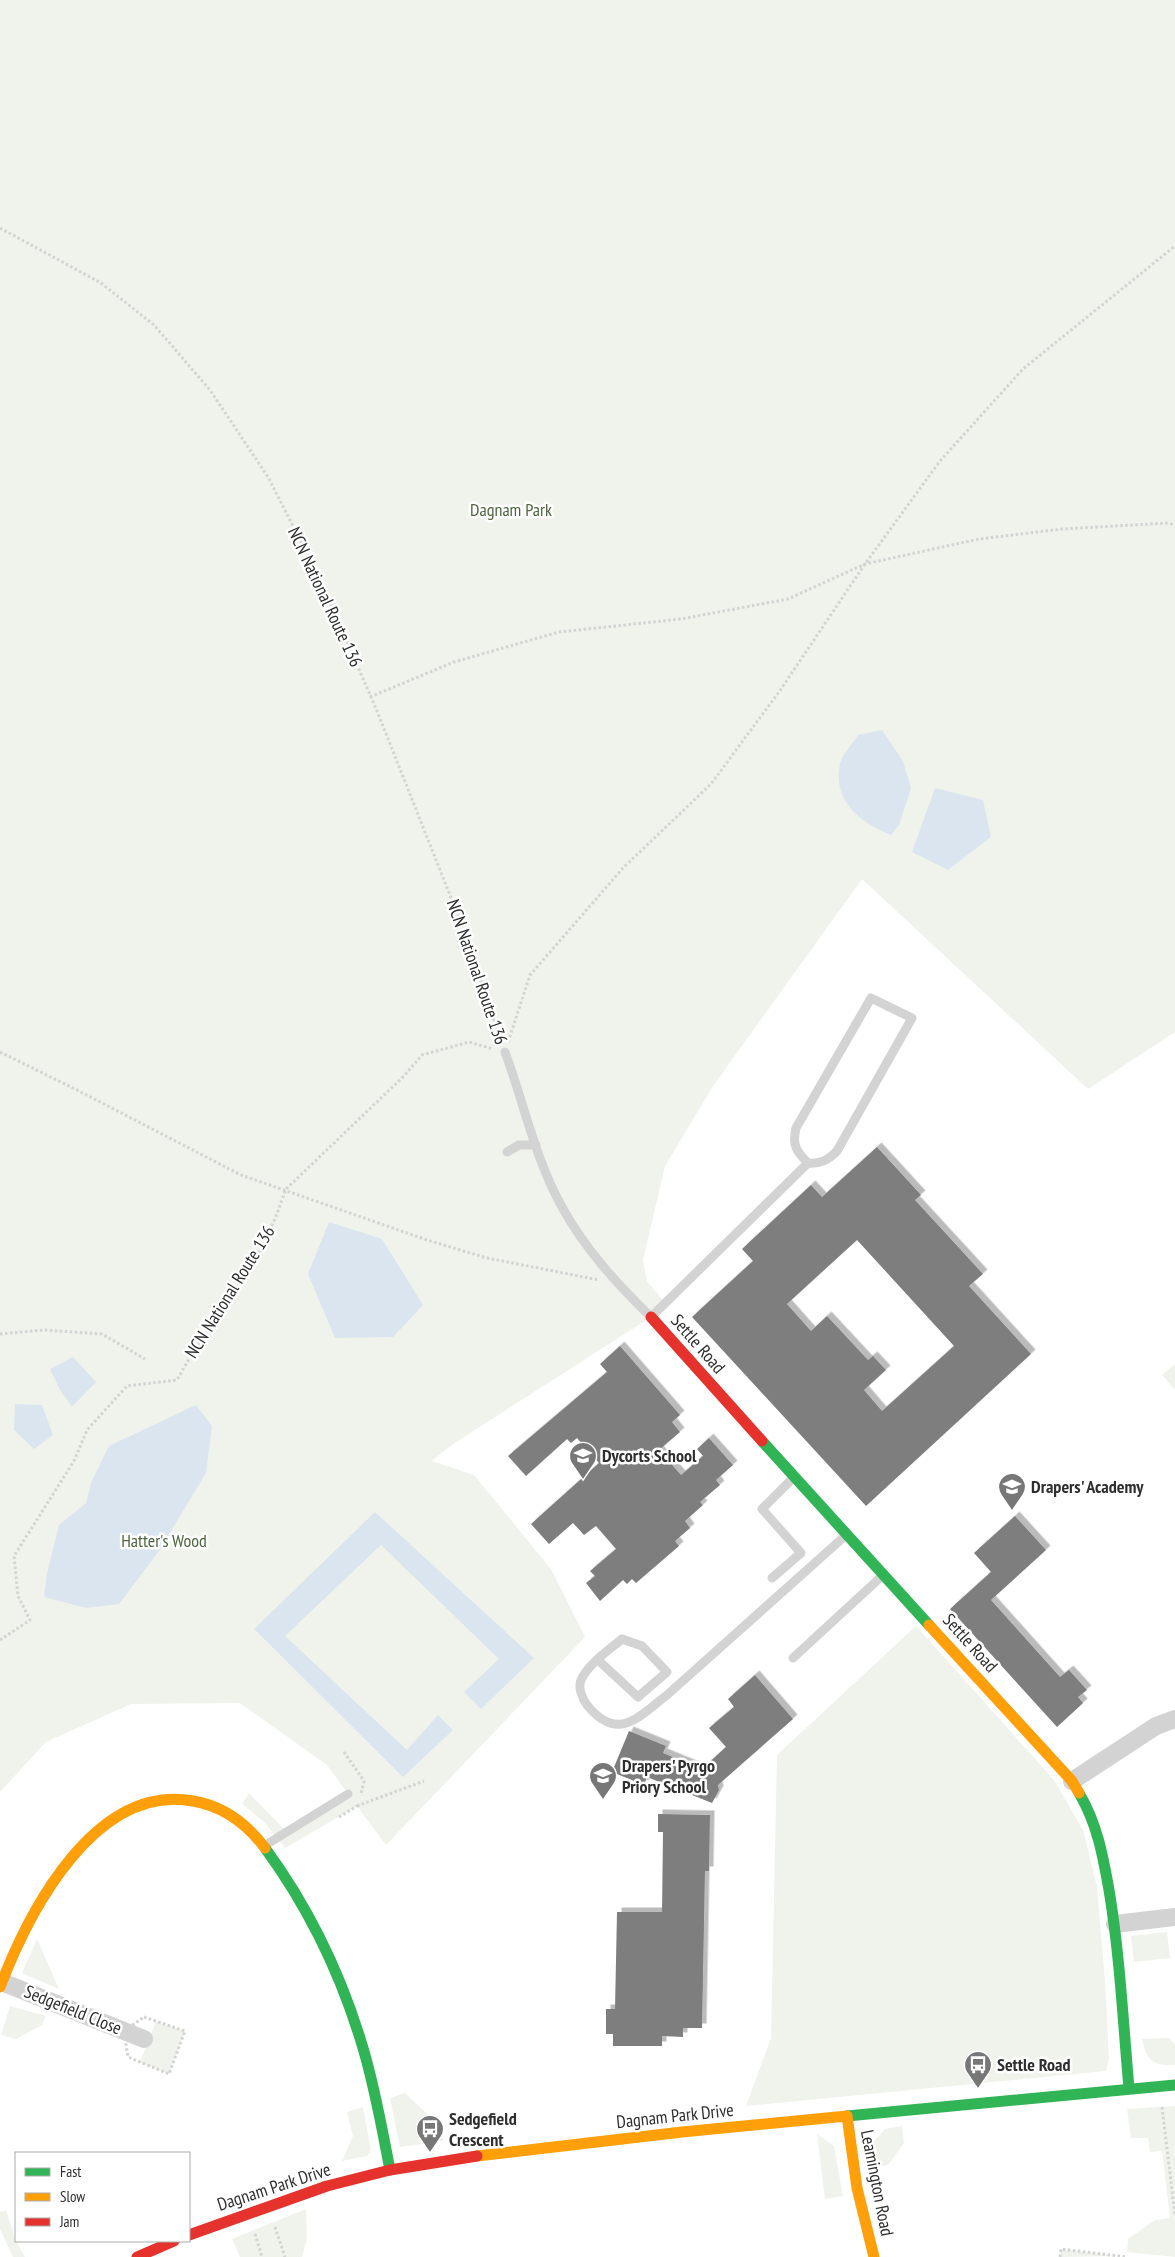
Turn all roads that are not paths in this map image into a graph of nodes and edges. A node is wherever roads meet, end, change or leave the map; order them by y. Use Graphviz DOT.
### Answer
graph roads {
  1 [pos="505,1052"];
  2 [pos="536,1145"];
  3 [pos="506,1152"];
  4 [pos="808,1163"];
  5 [pos="651,1317"];
  6 [pos="794,1477"];
  7 [pos="847,1535"];
  8 [pos="884,1574"];
  9 [pos="772,1578"];
  10 [pos="793,1658"];
  11 [pos="598,1660"];
  12 [pos="1175,1719"];
  13 [pos="1072,1781"];
  14 [pos="348,1794"];
  15 [pos="264,1846"];
  16 [pos="1175,1918"];
  17 [pos="1115,1924"];
  18 [pos="1,1985"];
  19 [pos="144,2039"];
  20 [pos="1175,2085"];
  21 [pos="1129,2088"];
  22 [pos="847,2116"];
  23 [pos="390,2170"];
  24 [pos="190,2235"];
  25 [pos="172,2242"];
  26 [pos="137,2257"];
  27 [pos="874,2257"];
  1 -- 2 [label="lane"];
  2 -- 3 [label="lane"];
  2 -- 5 [label="lane"];
  4 -- 4 [label="lane"];
  4 -- 5 [label="lane"];
  5 -- 6 [label="street, Settle Road"];
  6 -- 7 [label="street, Settle Road"];
  6 -- 9 [label="lane"];
  7 -- 8 [label="street, Settle Road"];
  7 -- 11 [label="lane"];
  8 -- 10 [label="lane"];
  8 -- 13 [label="street, Settle Road"];
  11 -- 11 [label="lane"];
  12 -- 13 [label="street"];
  13 -- 17 [label="street, Settle Road"];
  14 -- 15 [label="lane"];
  15 -- 18 [label="street"];
  15 -- 23 [label="street"];
  16 -- 17 [label="street"];
  17 -- 21 [label="street, Settle Road"];
  18 -- 19 [label="street, Sedgefield Close"];
  20 -- 21 [label="street, Dagnam Park Drive"];
  21 -- 22 [label="street, Dagnam Park Drive"];
  22 -- 23 [label="street, Dagnam Park Drive"];
  22 -- 27 [label="street, Leamington Road"];
  23 -- 24 [label="street, Dagnam Park Drive"];
  25 -- 26 [label="street"];
}
